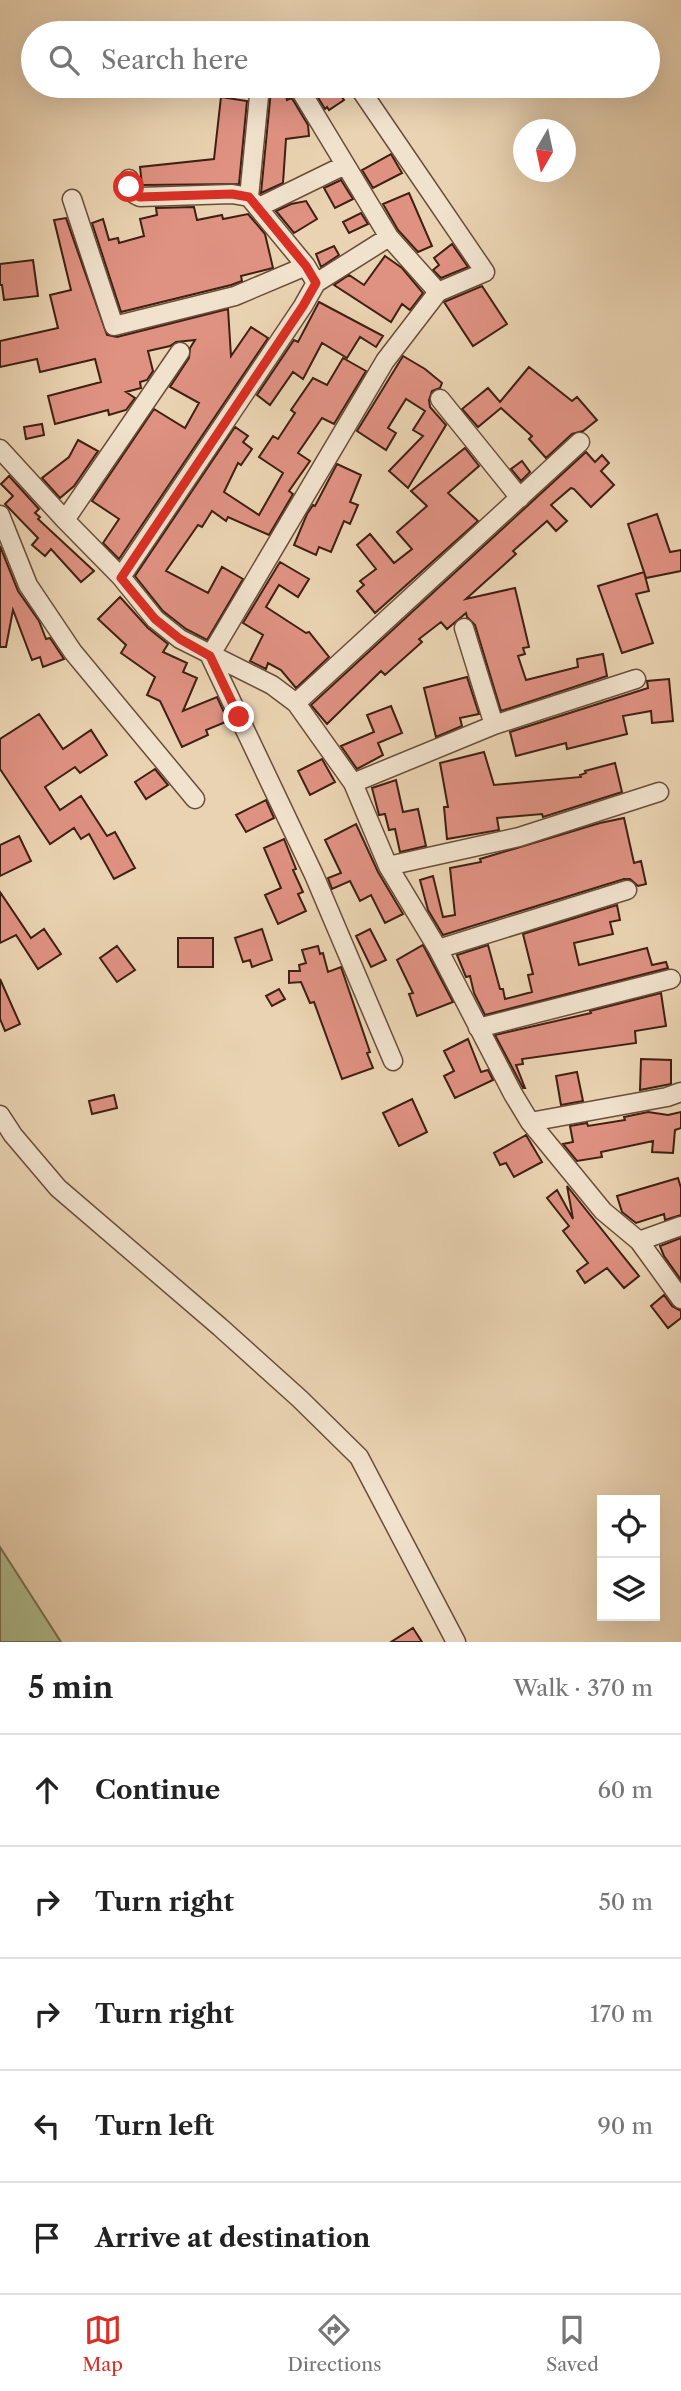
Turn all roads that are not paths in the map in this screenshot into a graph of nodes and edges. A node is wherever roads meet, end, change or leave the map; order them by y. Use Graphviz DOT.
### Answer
graph roads {
  1 [pos="259,98"];
  2 [pos="303,98"];
  3 [pos="366,98"];
  4 [pos="345,165"];
  5 [pos="129,179"];
  6 [pos="72,199"];
  7 [pos="254,202"];
  8 [pos="390,237"];
  9 [pos="306,266"];
  10 [pos="316,283"];
  11 [pos="438,292"];
  12 [pos="180,352"];
  13 [pos="440,398"];
  14 [pos="580,442"];
  15 [pos="0,449"];
  16 [pos="520,498"];
  17 [pos="0,515"];
  18 [pos="65,520"];
  19 [pos="121,578"];
  20 [pos="464,628"];
  21 [pos="210,656"];
  22 [pos="636,679"];
  23 [pos="296,703"];
  24 [pos="494,725"];
  25 [pos="352,783"];
  26 [pos="659,792"];
  27 [pos="195,799"];
  28 [pos="388,866"];
  29 [pos="627,890"];
  30 [pos="438,949"];
  31 [pos="671,979"];
  32 [pos="478,1028"];
  33 [pos="393,1061"];
  34 [pos="681,1092"];
  35 [pos="0,1115"];
  36 [pos="530,1122"];
  37 [pos="681,1226"];
  38 [pos="639,1241"];
  39 [pos="681,1299"];
  40 [pos="456,1642"];
  1 -- 7 [label="street"];
  2 -- 4 [label="street"];
  3 -- 11 [label="street"];
  4 -- 7 [label="street"];
  4 -- 8 [label="street"];
  5 -- 7 [label="street"];
  6 -- 9 [label="street"];
  7 -- 9 [label="street"];
  8 -- 10 [label="street"];
  8 -- 11 [label="street"];
  9 -- 10 [label="street"];
  10 -- 19 [label="street"];
  11 -- 21 [label="street"];
  12 -- 18 [label="street"];
  13 -- 16 [label="street"];
  14 -- 16 [label="street"];
  15 -- 18 [label="street"];
  16 -- 23 [label="street"];
  17 -- 27 [label="street"];
  18 -- 19 [label="street"];
  19 -- 21 [label="street"];
  20 -- 24 [label="street"];
  21 -- 23 [label="street"];
  21 -- 33 [label="street"];
  22 -- 24 [label="street"];
  23 -- 25 [label="street"];
  24 -- 25 [label="street"];
  25 -- 28 [label="street"];
  26 -- 28 [label="street"];
  28 -- 30 [label="street"];
  29 -- 30 [label="street"];
  30 -- 32 [label="street"];
  31 -- 32 [label="street"];
  32 -- 36 [label="street"];
  34 -- 36 [label="street"];
  35 -- 40 [label="street"];
  36 -- 38 [label="street"];
  37 -- 38 [label="street"];
  38 -- 39 [label="street"];
}
